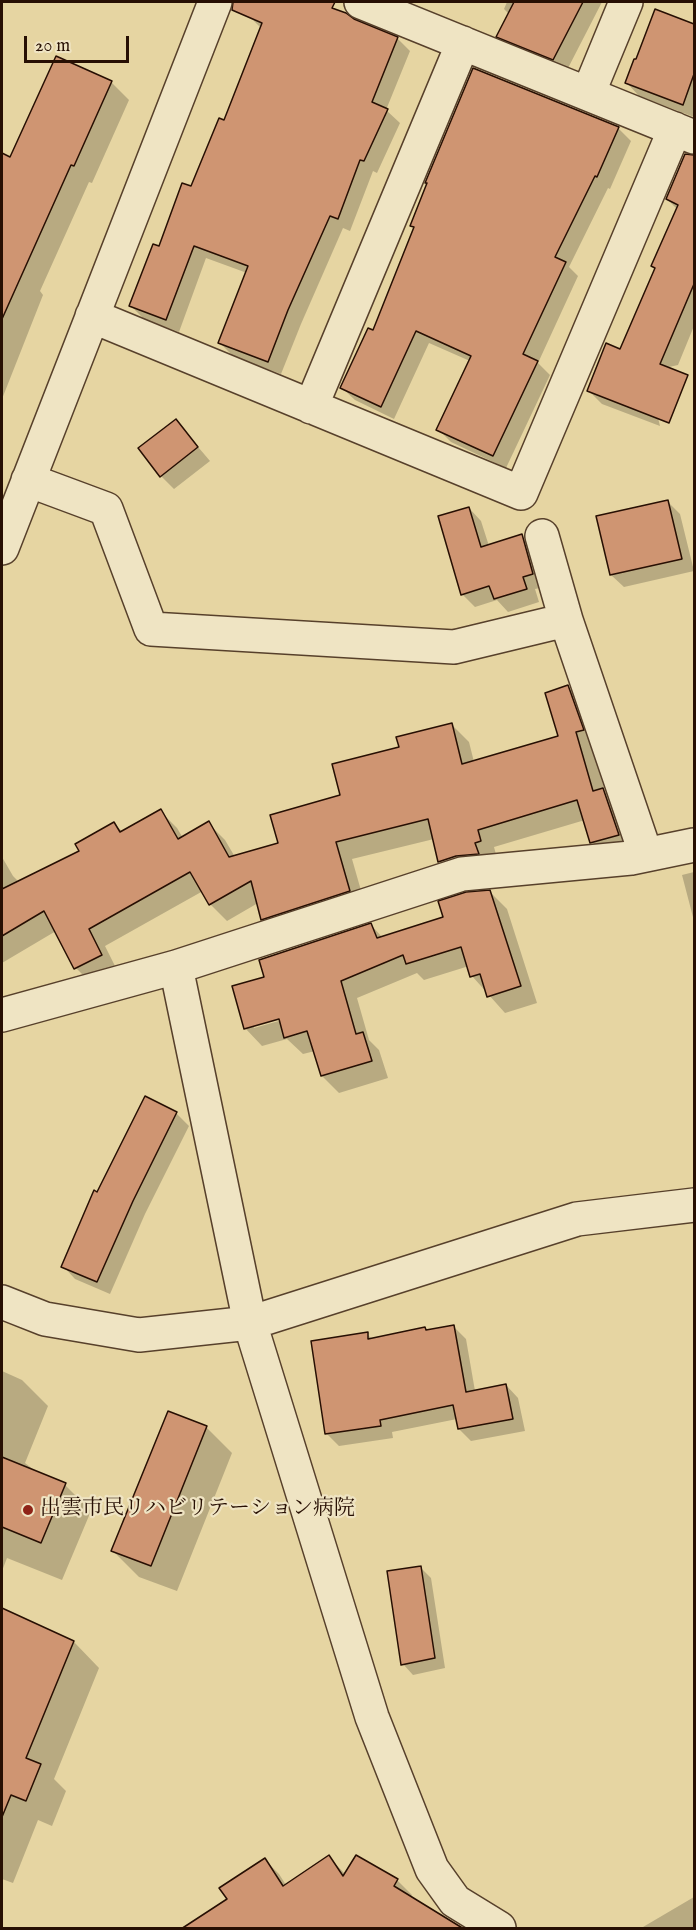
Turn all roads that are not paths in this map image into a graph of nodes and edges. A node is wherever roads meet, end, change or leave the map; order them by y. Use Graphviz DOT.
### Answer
graph roads {
  1 [pos="215,2"];
  2 [pos="361,2"];
  3 [pos="626,2"];
  4 [pos="464,44"];
  5 [pos="588,94"];
  6 [pos="685,133"];
  7 [pos="92,316"];
  8 [pos="311,407"];
  9 [pos="28,480"];
  10 [pos="542,536"];
  11 [pos="2,548"];
  12 [pos="566,620"];
  13 [pos="694,845"];
  14 [pos="646,855"];
  15 [pos="176,967"];
  16 [pos="2,1015"];
  17 [pos="694,1205"];
  18 [pos="2,1302"];
  19 [pos="250,1323"];
  20 [pos="499,1929"];
  1 -- 7 [label="street"];
  2 -- 4 [label="street"];
  3 -- 5 [label="street"];
  4 -- 5 [label="street"];
  4 -- 8 [label="street"];
  5 -- 6 [label="street"];
  6 -- 8 [label="street"];
  7 -- 8 [label="street"];
  7 -- 9 [label="street"];
  9 -- 11 [label="street"];
  9 -- 12 [label="street"];
  10 -- 12 [label="street"];
  12 -- 14 [label="street"];
  13 -- 14 [label="street"];
  14 -- 15 [label="street"];
  15 -- 16 [label="street"];
  15 -- 19 [label="street"];
  17 -- 19 [label="street"];
  18 -- 19 [label="street"];
  19 -- 20 [label="street"];
}
